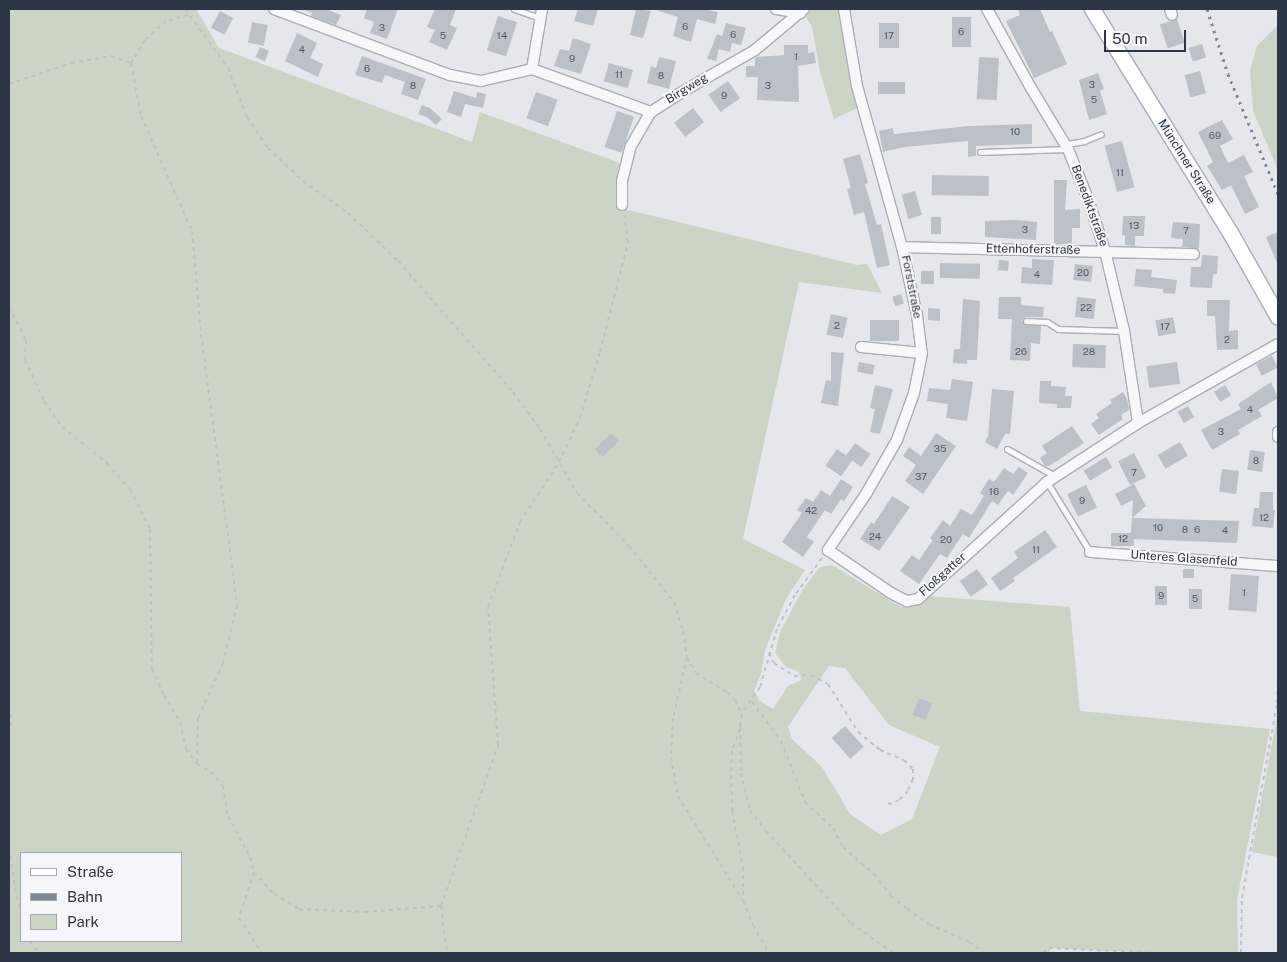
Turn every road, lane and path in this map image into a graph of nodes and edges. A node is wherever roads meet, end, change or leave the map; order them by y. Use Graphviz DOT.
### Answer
graph roads {
  1 [pos="185,9"];
  2 [pos="274,9"];
  3 [pos="514,9"];
  4 [pos="776,9"];
  5 [pos="844,9"];
  6 [pos="987,9"];
  7 [pos="1092,9"];
  8 [pos="802,11"];
  9 [pos="541,13"];
  10 [pos="189,14"];
  11 [pos="131,63"];
  12 [pos="532,69"];
  13 [pos="9,84"];
  14 [pos="651,112"];
  15 [pos="1101,134"];
  16 [pos="1067,146"];
  17 [pos="980,152"];
  18 [pos="622,205"];
  19 [pos="902,247"];
  20 [pos="1105,251"];
  21 [pos="1194,254"];
  22 [pos="9,308"];
  23 [pos="1278,317"];
  24 [pos="1026,321"];
  25 [pos="1124,331"];
  26 [pos="1278,344"];
  27 [pos="861,347"];
  28 [pos="922,353"];
  29 [pos="1138,423"];
  30 [pos="1278,432"];
  31 [pos="1278,437"];
  32 [pos="1007,449"];
  33 [pos="559,462"];
  34 [pos="1051,479"];
  35 [pos="828,550"];
  36 [pos="1090,552"];
  37 [pos="1278,566"];
  38 [pos="769,653"];
  39 [pos="687,657"];
  40 [pos="1278,676"];
  41 [pos="752,702"];
  42 [pos="9,706"];
  43 [pos="742,714"];
  44 [pos="740,727"];
  45 [pos="9,729"];
  46 [pos="197,764"];
  47 [pos="885,803"];
  48 [pos="9,848"];
  49 [pos="254,872"];
  50 [pos="743,901"];
  51 [pos="441,906"];
  52 [pos="20,907"];
  53 [pos="31,942"];
  54 [pos="38,953"];
  55 [pos="262,953"];
  56 [pos="447,953"];
  57 [pos="769,953"];
  58 [pos="893,953"];
  59 [pos="984,953"];
  60 [pos="1043,953"];
  61 [pos="1160,953"];
  62 [pos="1241,953"];
  1 -- 10 [label="path"];
  2 -- 12 [label="street"];
  3 -- 9 [label="lane"];
  4 -- 8 [label="street"];
  5 -- 19 [label="street, Forststraße"];
  6 -- 16 [label="street, Benediktstraße"];
  7 -- 23 [label="main road, Münchner Straße"];
  8 -- 14 [label="street, Birgweg"];
  9 -- 12 [label="street"];
  10 -- 11 [label="path"];
  10 -- 33 [label="path"];
  11 -- 13 [label="path"];
  11 -- 46 [label="path"];
  12 -- 14 [label="street"];
  14 -- 18 [label="street, Birgweg"];
  15 -- 16 [label="lane"];
  16 -- 17 [label="lane"];
  16 -- 20 [label="street, Benediktstraße"];
  18 -- 33 [label="path"];
  19 -- 20 [label="street, Ettenhoferstraße"];
  19 -- 28 [label="street, Forststraße"];
  20 -- 21 [label="street, Ettenhoferstraße"];
  20 -- 25 [label="street, Benediktstraße"];
  22 -- 46 [label="path"];
  24 -- 25 [label="lane"];
  25 -- 29 [label="street, Benediktstraße"];
  26 -- 29 [label="street, Floßgatter"];
  27 -- 28 [label="street"];
  28 -- 35 [label="street, Forststraße"];
  29 -- 34 [label="street, Floßgatter"];
  30 -- 31 [label="street"];
  32 -- 34 [label="lane"];
  33 -- 39 [label="path"];
  33 -- 51 [label="path"];
  34 -- 35 [label="street, Floßgatter"];
  34 -- 36 [label="lane"];
  35 -- 38 [label="path"];
  36 -- 37 [label="street, Unteres Glasenfeld"];
  38 -- 41 [label="path"];
  38 -- 47 [label="path"];
  39 -- 43 [label="path"];
  39 -- 50 [label="path"];
  40 -- 62 [label="path"];
  41 -- 43 [label="path"];
  41 -- 59 [label="path"];
  42 -- 45 [label="path"];
  43 -- 44 [label="path"];
  44 -- 50 [label="path"];
  44 -- 58 [label="path"];
  46 -- 49 [label="path"];
  48 -- 52 [label="path"];
  49 -- 51 [label="path"];
  49 -- 55 [label="path"];
  50 -- 57 [label="path"];
  51 -- 56 [label="path"];
  53 -- 54 [label="path"];
  60 -- 61 [label="path"];
}
